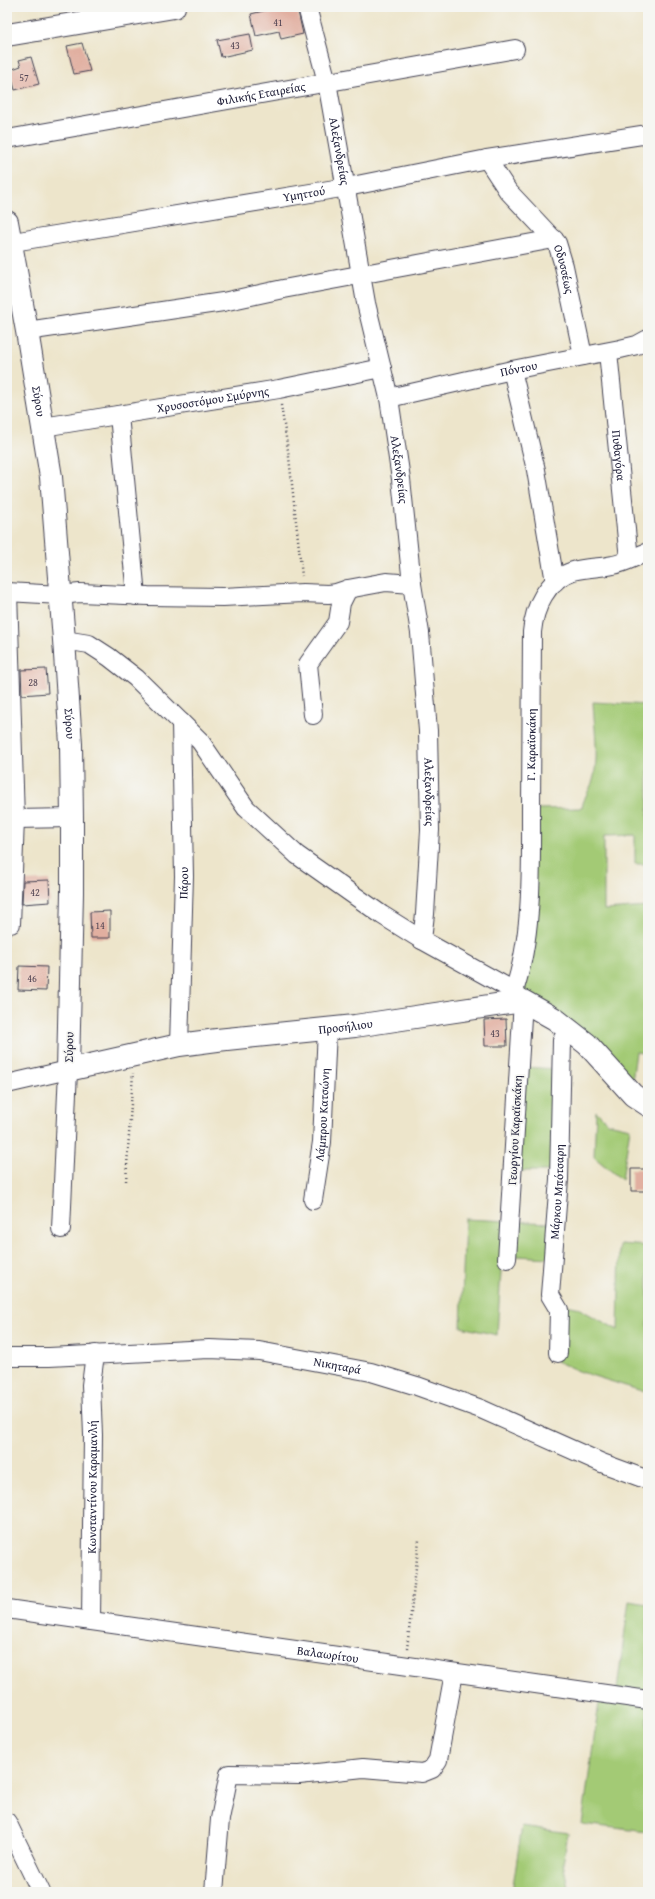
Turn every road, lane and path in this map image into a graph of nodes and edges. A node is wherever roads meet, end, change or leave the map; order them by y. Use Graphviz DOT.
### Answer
graph roads {
  1 [pos="174,7"];
  2 [pos="307,7"];
  3 [pos="123,12"];
  4 [pos="7,35"];
  5 [pos="515,49"];
  6 [pos="327,82"];
  7 [pos="648,134"];
  8 [pos="7,139"];
  9 [pos="487,159"];
  10 [pos="347,187"];
  11 [pos="8,236"];
  12 [pos="554,239"];
  13 [pos="361,275"];
  14 [pos="27,331"];
  15 [pos="648,339"];
  16 [pos="608,352"];
  17 [pos="582,356"];
  18 [pos="382,368"];
  19 [pos="512,370"];
  20 [pos="279,389"];
  21 [pos="389,398"];
  22 [pos="119,415"];
  23 [pos="43,427"];
  24 [pos="648,552"];
  25 [pos="629,559"];
  26 [pos="555,582"];
  27 [pos="412,584"];
  28 [pos="348,589"];
  29 [pos="8,592"];
  30 [pos="303,593"];
  31 [pos="60,595"];
  32 [pos="136,596"];
  33 [pos="64,640"];
  34 [pos="313,715"];
  35 [pos="181,722"];
  36 [pos="72,818"];
  37 [pos="15,819"];
  38 [pos="12,924"];
  39 [pos="422,940"];
  40 [pos="518,996"];
  41 [pos="327,1029"];
  42 [pos="569,1031"];
  43 [pos="179,1045"];
  44 [pos="134,1055"];
  45 [pos="68,1070"];
  46 [pos="7,1084"];
  47 [pos="648,1106"];
  48 [pos="126,1181"];
  49 [pos="313,1200"];
  50 [pos="61,1229"];
  51 [pos="507,1259"];
  52 [pos="558,1353"];
  53 [pos="95,1354"];
  54 [pos="7,1357"];
  55 [pos="648,1480"];
  56 [pos="419,1540"];
  57 [pos="7,1609"];
  58 [pos="92,1621"];
  59 [pos="404,1666"];
  60 [pos="454,1673"];
  61 [pos="648,1700"];
  62 [pos="7,1822"];
  63 [pos="40,1892"];
  64 [pos="214,1892"];
  1 -- 3 [label="street"];
  2 -- 6 [label="street, Αλεξανδρείας"];
  3 -- 4 [label="street"];
  5 -- 6 [label="street, Φιλικής Εταιρείας"];
  6 -- 8 [label="street, Φιλικής Εταιρείας"];
  6 -- 10 [label="street, Αλεξανδρείας"];
  7 -- 9 [label="street, Υμηττού"];
  9 -- 10 [label="street, Υμηττού"];
  9 -- 12 [label="street, Οδυσσέως"];
  10 -- 11 [label="street, Υμηττού"];
  10 -- 13 [label="street, Αλεξανδρείας"];
  11 -- 14 [label="street, Σύρου"];
  12 -- 13 [label="street"];
  12 -- 17 [label="street, Οδυσσέως"];
  13 -- 14 [label="street"];
  13 -- 18 [label="street, Αλεξανδρείας"];
  14 -- 23 [label="street, Σύρου"];
  15 -- 16 [label="street, Πόντου"];
  16 -- 17 [label="street, Πόντου"];
  16 -- 25 [label="street, Πυθαγόρα"];
  17 -- 19 [label="street, Πόντου"];
  18 -- 20 [label="street, Χρυσοστόμου Σμύρνης"];
  18 -- 21 [label="street, Αλεξανδρείας"];
  19 -- 21 [label="street, Πόντου"];
  19 -- 26 [label="street"];
  20 -- 22 [label="street, Χρυσοστόμου Σμύρνης"];
  20 -- 30 [label="path"];
  21 -- 27 [label="street, Αλεξανδρείας"];
  22 -- 23 [label="street, Χρυσοστόμου Σμύρνης"];
  22 -- 32 [label="street"];
  23 -- 31 [label="street, Σύρου"];
  24 -- 25 [label="street, Γ. Καραϊσκάκη"];
  25 -- 26 [label="street, Γ. Καραϊσκάκη"];
  26 -- 40 [label="street, Γ. Καραϊσκάκη"];
  27 -- 28 [label="street"];
  27 -- 39 [label="street, Αλεξανδρείας"];
  28 -- 30 [label="street"];
  28 -- 34 [label="street"];
  29 -- 31 [label="street"];
  29 -- 37 [label="street"];
  30 -- 32 [label="street"];
  31 -- 32 [label="street"];
  31 -- 33 [label="street, Σύρου"];
  33 -- 35 [label="street"];
  33 -- 36 [label="street, Σύρου"];
  35 -- 39 [label="street"];
  35 -- 43 [label="street, Πάρου"];
  36 -- 37 [label="street"];
  36 -- 45 [label="street, Σύρου"];
  37 -- 38 [label="street"];
  39 -- 40 [label="street"];
  40 -- 41 [label="street, Προσήλιου"];
  40 -- 42 [label="street"];
  40 -- 51 [label="street, Γεωργίου Καραϊσκάκη"];
  41 -- 43 [label="street, Προσήλιου"];
  41 -- 49 [label="street, Λάμπρου Κατσώνη"];
  42 -- 47 [label="street"];
  42 -- 52 [label="street, Μάρκου Μπότσαρη"];
  43 -- 44 [label="street, Προσήλιου"];
  44 -- 45 [label="street, Προσήλιου"];
  44 -- 48 [label="path"];
  45 -- 46 [label="street, Προσήλιου"];
  45 -- 50 [label="street, Σύρου"];
  53 -- 54 [label="street, Νικηταρά"];
  53 -- 55 [label="street, Νικηταρά"];
  53 -- 58 [label="street, Κωνσταντίνου Καραμανλή"];
  56 -- 59 [label="path"];
  57 -- 58 [label="street, Βαλαωρίτου"];
  58 -- 59 [label="street, Βαλαωρίτου"];
  59 -- 60 [label="street, Βαλαωρίτου"];
  60 -- 61 [label="street, Βαλαωρίτου"];
  60 -- 64 [label="street"];
  62 -- 63 [label="street"];
}
